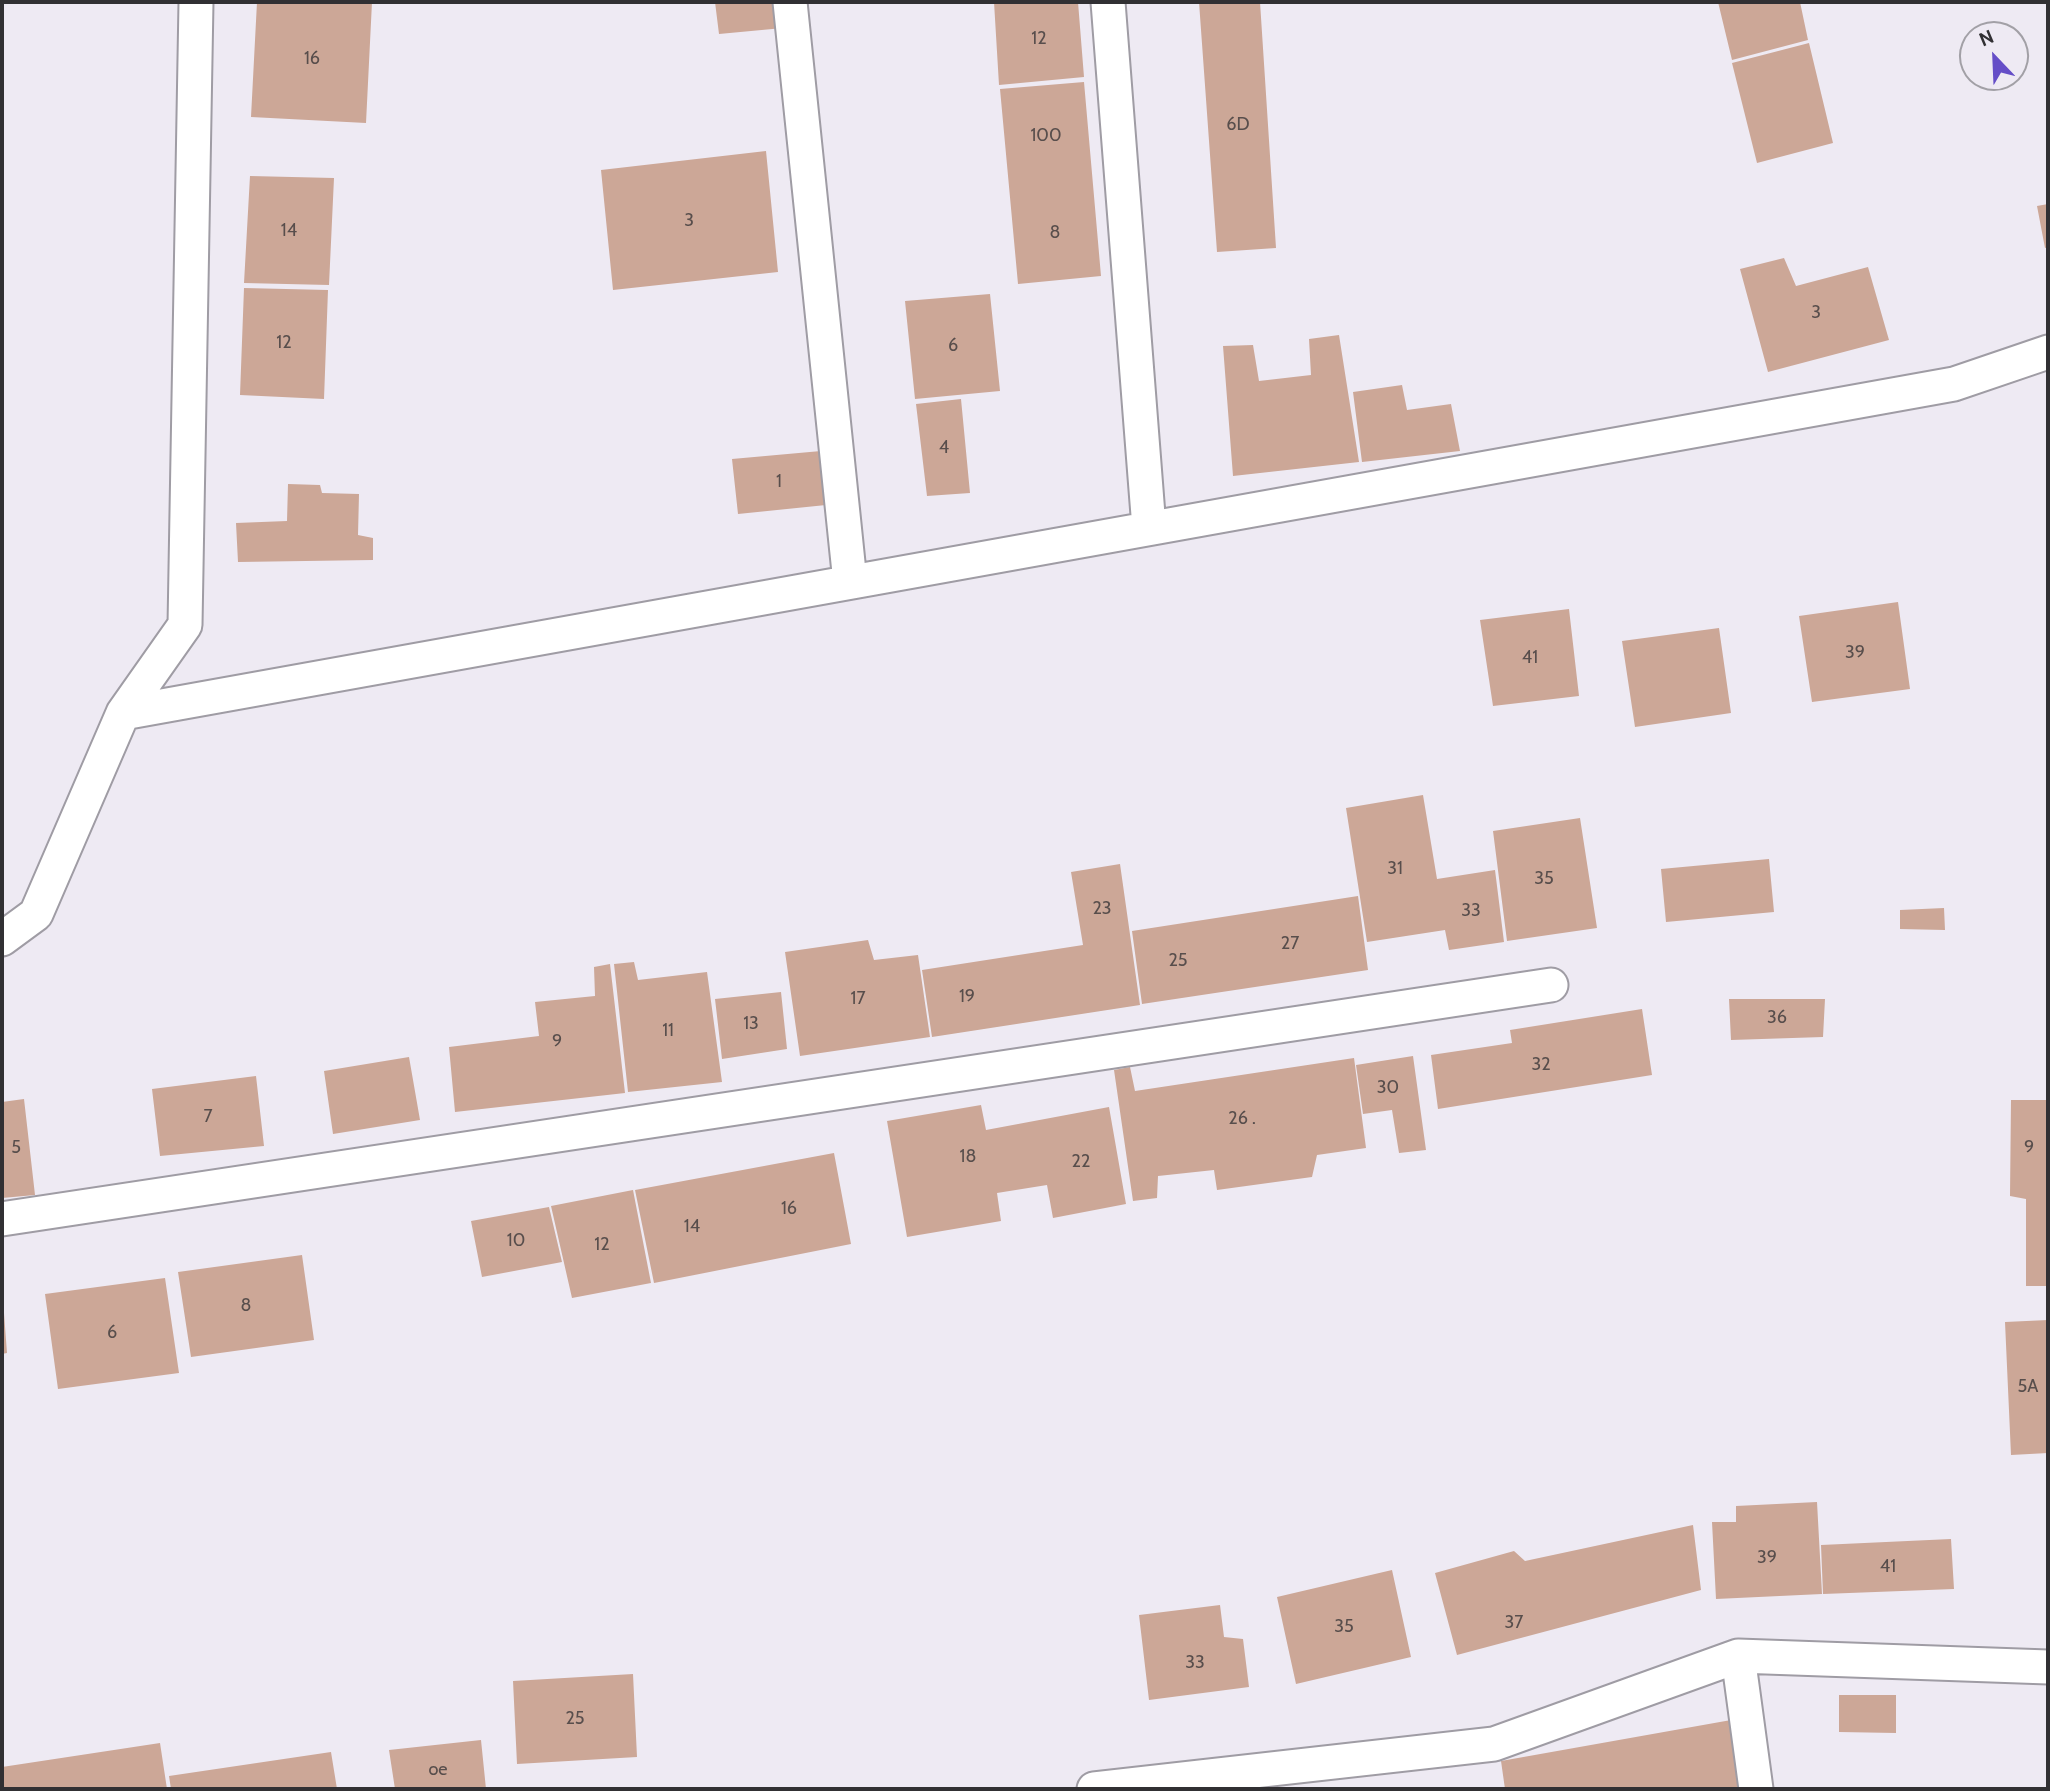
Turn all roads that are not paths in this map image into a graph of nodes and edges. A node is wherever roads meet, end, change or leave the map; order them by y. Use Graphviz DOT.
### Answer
graph roads {
  1 [pos="196,2"];
  2 [pos="790,2"];
  3 [pos="1108,2"];
  4 [pos="2048,352"];
  5 [pos="1149,528"];
  6 [pos="850,582"];
  7 [pos="123,713"];
  8 [pos="2,939"];
  9 [pos="1551,985"];
  10 [pos="2,1219"];
  11 [pos="1738,1656"];
  12 [pos="2048,1667"];
  13 [pos="1094,1789"];
  14 [pos="1756,1789"];
  1 -- 7 [label="street"];
  2 -- 6 [label="street"];
  3 -- 5 [label="street"];
  4 -- 5 [label="street"];
  5 -- 6 [label="street"];
  6 -- 7 [label="street"];
  7 -- 8 [label="street"];
  9 -- 10 [label="street"];
  11 -- 12 [label="street"];
  11 -- 13 [label="street"];
  11 -- 14 [label="street"];
}
